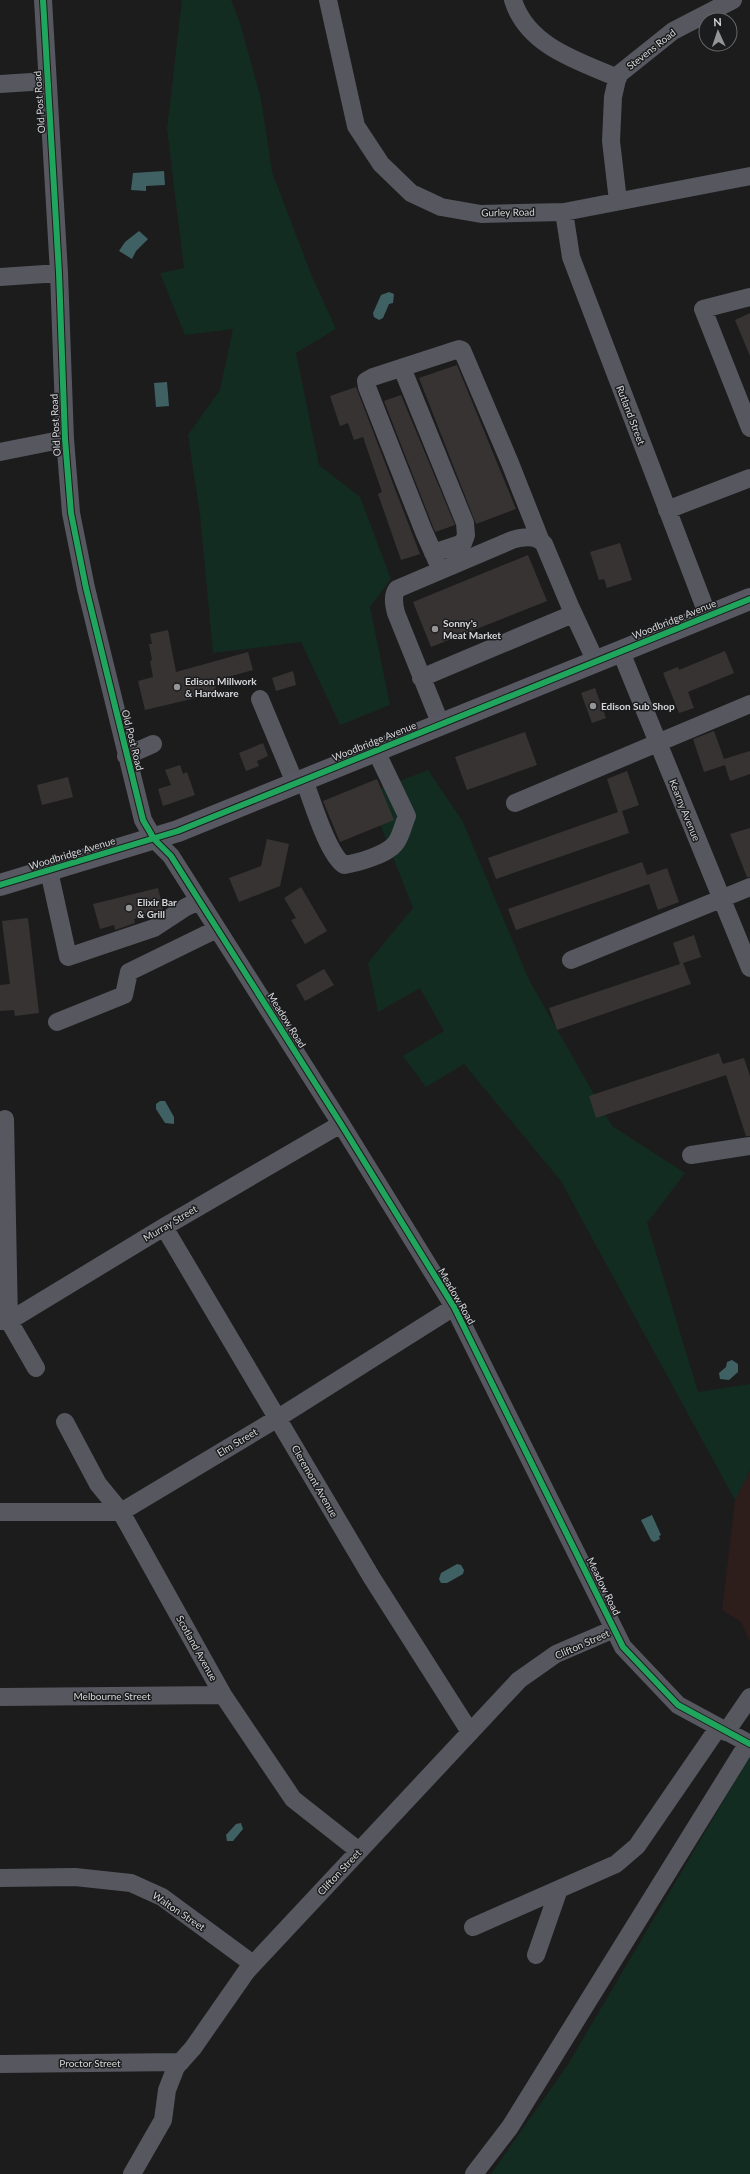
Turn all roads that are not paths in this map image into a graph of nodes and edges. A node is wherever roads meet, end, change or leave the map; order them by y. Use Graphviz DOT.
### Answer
graph roads {
  1 [pos="43,0"];
  2 [pos="328,0"];
  3 [pos="513,0"];
  4 [pos="733,0"];
  5 [pos="618,78"];
  6 [pos="47,81"];
  7 [pos="0,84"];
  8 [pos="750,176"];
  9 [pos="618,201"];
  10 [pos="564,212"];
  11 [pos="59,273"];
  12 [pos="0,277"];
  13 [pos="750,298"];
  14 [pos="402,368"];
  15 [pos="750,428"];
  16 [pos="65,439"];
  17 [pos="0,452"];
  18 [pos="750,478"];
  19 [pos="667,510"];
  20 [pos="540,539"];
  21 [pos="433,553"];
  22 [pos="441,570"];
  23 [pos="750,599"];
  24 [pos="573,614"];
  25 [pos="708,616"];
  26 [pos="621,652"];
  27 [pos="596,662"];
  28 [pos="421,678"];
  29 [pos="260,700"];
  30 [pos="750,704"];
  31 [pos="441,725"];
  32 [pos="658,742"];
  33 [pos="153,744"];
  34 [pos="376,750"];
  35 [pos="126,756"];
  36 [pos="300,782"];
  37 [pos="515,803"];
  38 [pos="154,839"];
  39 [pos="49,871"];
  40 [pos="0,884"];
  41 [pos="750,887"];
  42 [pos="721,898"];
  43 [pos="199,901"];
  44 [pos="217,929"];
  45 [pos="571,960"];
  46 [pos="750,968"];
  47 [pos="57,1022"];
  48 [pos="5,1119"];
  49 [pos="341,1124"];
  50 [pos="750,1146"];
  51 [pos="691,1156"];
  52 [pos="164,1227"];
  53 [pos="454,1308"];
  54 [pos="4,1321"];
  55 [pos="36,1368"];
  56 [pos="278,1418"];
  57 [pos="65,1422"];
  58 [pos="0,1512"];
  59 [pos="121,1512"];
  60 [pos="614,1629"];
  61 [pos="223,1695"];
  62 [pos="0,1697"];
  63 [pos="750,1697"];
  64 [pos="722,1730"];
  65 [pos="470,1732"];
  66 [pos="749,1744"];
  67 [pos="359,1851"];
  68 [pos="0,1878"];
  69 [pos="559,1889"];
  70 [pos="473,1927"];
  71 [pos="536,1955"];
  72 [pos="253,1964"];
  73 [pos="181,2062"];
  74 [pos="0,2064"];
  75 [pos="132,2174"];
  76 [pos="474,2174"];
  1 -- 6 [label="street, Old Post Road"];
  2 -- 10 [label="street, Gurley Road"];
  3 -- 5 [label="street"];
  4 -- 5 [label="street, Stevens Road"];
  5 -- 9 [label="street, Stevens Road"];
  6 -- 7 [label="street"];
  6 -- 11 [label="street, Old Post Road"];
  8 -- 9 [label="street, Gurley Road"];
  9 -- 10 [label="street, Gurley Road"];
  10 -- 19 [label="street, Rutland Street"];
  11 -- 12 [label="street"];
  11 -- 16 [label="street, Old Post Road"];
  13 -- 15 [label="street"];
  14 -- 20 [label="street"];
  14 -- 21 [label="street"];
  14 -- 21 [label="street"];
  16 -- 17 [label="street"];
  16 -- 35 [label="street, Old Post Road"];
  18 -- 19 [label="street"];
  19 -- 25 [label="street, Rutland Street"];
  20 -- 22 [label="street"];
  20 -- 24 [label="street"];
  21 -- 22 [label="street"];
  22 -- 28 [label="street"];
  23 -- 25 [label="main road, Woodbridge Avenue"];
  24 -- 27 [label="street"];
  24 -- 28 [label="street"];
  25 -- 26 [label="main road, Woodbridge Avenue"];
  26 -- 27 [label="main road, Woodbridge Avenue"];
  26 -- 32 [label="street, Kearny Avenue"];
  27 -- 31 [label="main road, Woodbridge Avenue"];
  28 -- 31 [label="street"];
  29 -- 36 [label="street"];
  30 -- 32 [label="street"];
  31 -- 34 [label="main road, Woodbridge Avenue"];
  32 -- 37 [label="street"];
  32 -- 42 [label="street, Kearny Avenue"];
  33 -- 35 [label="street"];
  34 -- 36 [label="main road, Woodbridge Avenue"];
  34 -- 36 [label="street"];
  35 -- 38 [label="street, Old Post Road"];
  36 -- 38 [label="main road, Woodbridge Avenue"];
  38 -- 39 [label="main road, Woodbridge Avenue"];
  38 -- 43 [label="street, Meadow Road"];
  39 -- 40 [label="main road, Woodbridge Avenue"];
  39 -- 43 [label="street"];
  41 -- 42 [label="street"];
  42 -- 45 [label="street"];
  42 -- 46 [label="street, Kearny Avenue"];
  43 -- 44 [label="street, Meadow Road"];
  44 -- 47 [label="street"];
  44 -- 49 [label="street, Meadow Road"];
  48 -- 54 [label="street"];
  49 -- 52 [label="street, Murray Street"];
  49 -- 53 [label="street, Meadow Road"];
  50 -- 51 [label="street"];
  52 -- 54 [label="street, Murray Street"];
  52 -- 56 [label="street, Cleremont Avenue"];
  53 -- 56 [label="street, Elm Street"];
  53 -- 60 [label="street, Meadow Road"];
  54 -- 55 [label="street"];
  56 -- 59 [label="street, Elm Street"];
  56 -- 65 [label="street, Cleremont Avenue"];
  57 -- 59 [label="street, Scotland Avenue"];
  58 -- 59 [label="street"];
  59 -- 61 [label="street, Scotland Avenue"];
  60 -- 64 [label="street, Meadow Road"];
  60 -- 65 [label="street, Clifton Street"];
  61 -- 62 [label="street, Melbourne Street"];
  61 -- 67 [label="street, Scotland Avenue"];
  63 -- 64 [label="street"];
  64 -- 66 [label="street, Meadow Road"];
  64 -- 69 [label="street"];
  65 -- 67 [label="street, Clifton Street"];
  66 -- 76 [label="street"];
  67 -- 72 [label="street, Clifton Street"];
  68 -- 72 [label="street, Walton Street"];
  69 -- 70 [label="street"];
  69 -- 71 [label="street"];
  72 -- 73 [label="street, Clifton Street"];
  73 -- 74 [label="street, Proctor Street"];
  73 -- 75 [label="street, Clifton Street"];
}
